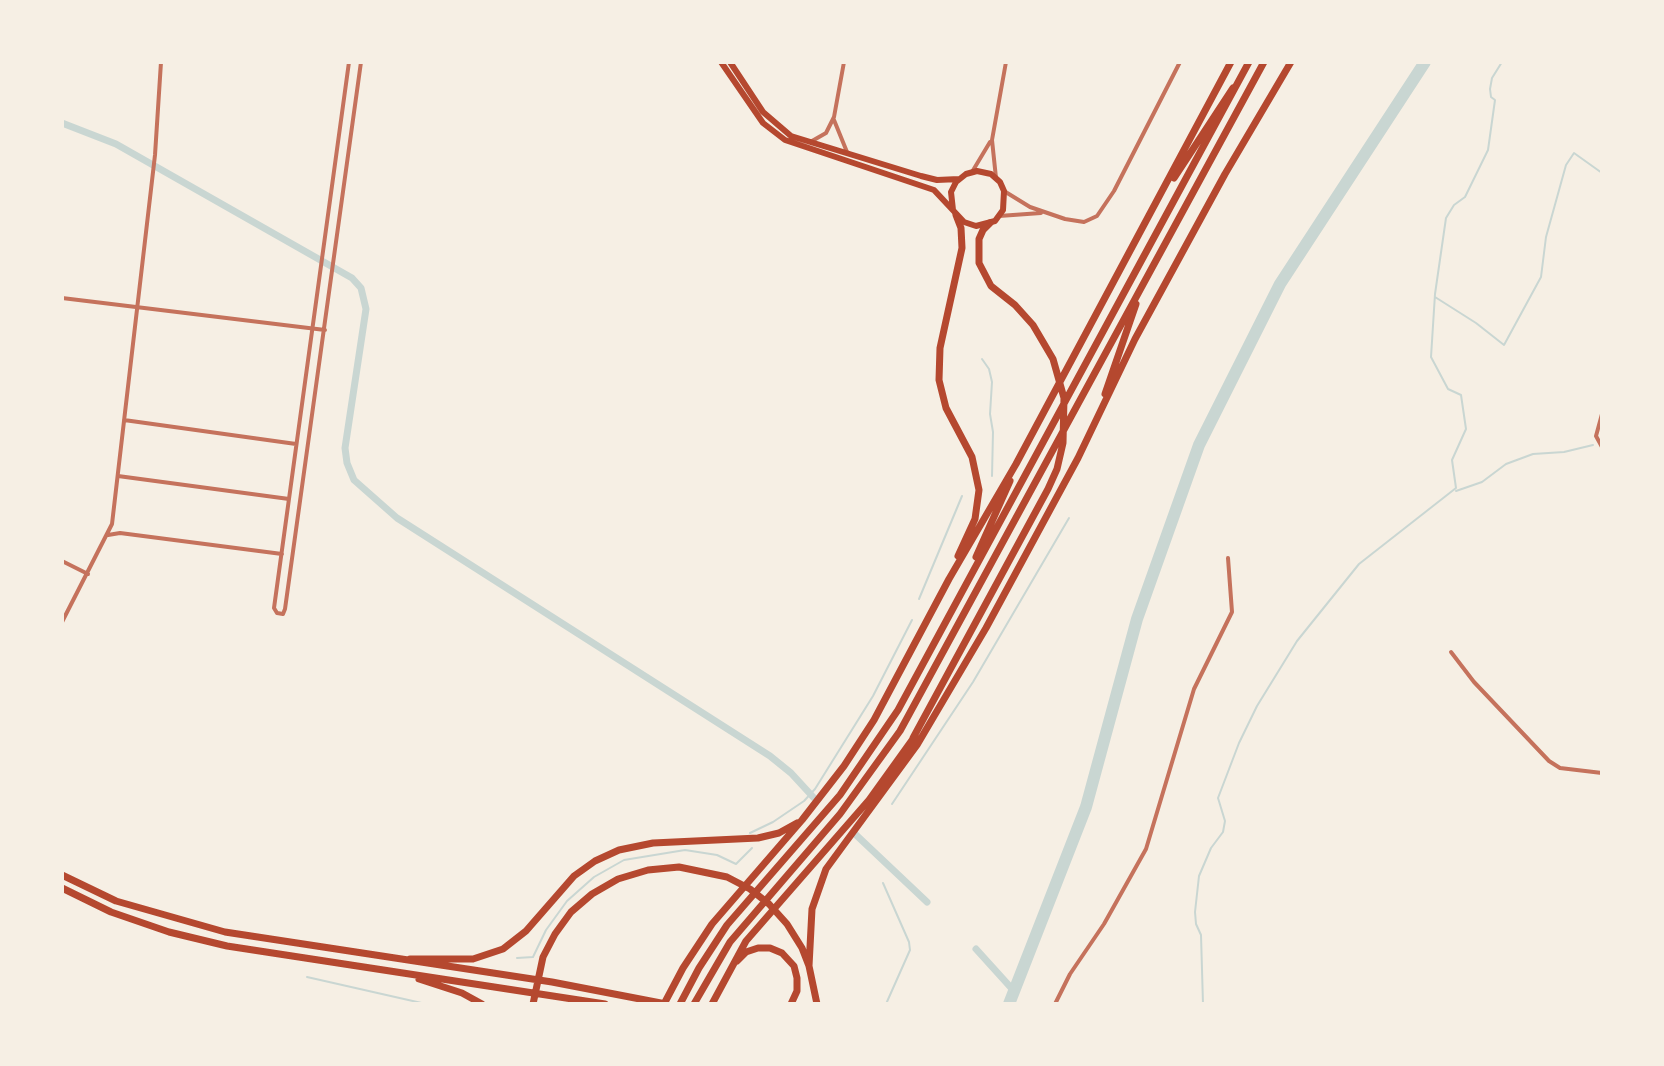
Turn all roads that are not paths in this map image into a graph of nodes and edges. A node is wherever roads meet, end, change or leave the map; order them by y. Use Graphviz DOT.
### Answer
graph roads {
  1 [pos="161,62"];
  2 [pos="349,62"];
  3 [pos="361,62"];
  4 [pos="721,62"];
  5 [pos="730,62"];
  6 [pos="844,62"];
  7 [pos="1006,62"];
  8 [pos="1180,62"];
  9 [pos="1231,62"];
  10 [pos="1249,62"];
  11 [pos="1264,62"];
  12 [pos="1291,62"];
  13 [pos="1237,84"];
  14 [pos="834,117"];
  15 [pos="992,140"];
  16 [pos="810,142"];
  17 [pos="848,154"];
  18 [pos="972,172"];
  19 [pos="996,178"];
  20 [pos="959,179"];
  21 [pos="1004,191"];
  22 [pos="954,212"];
  23 [pos="1043,213"];
  24 [pos="999,216"];
  25 [pos="1145,222"];
  26 [pos="990,223"];
  27 [pos="62,298"];
  28 [pos="1138,298"];
  29 [pos="138,306"];
  30 [pos="311,328"];
  31 [pos="325,330"];
  32 [pos="1102,404"];
  33 [pos="1602,414"];
  34 [pos="124,420"];
  35 [pos="297,444"];
  36 [pos="1602,447"];
  37 [pos="1016,464"];
  38 [pos="118,476"];
  39 [pos="289,499"];
  40 [pos="108,535"];
  41 [pos="282,554"];
  42 [pos="1228,558"];
  43 [pos="62,561"];
  44 [pos="973,571"];
  45 [pos="88,574"];
  46 [pos="949,579"];
  47 [pos="62,622"];
  48 [pos="1451,652"];
  49 [pos="939,705"];
  50 [pos="913,738"];
  51 [pos="1602,773"];
  52 [pos="802,820"];
  53 [pos="62,875"];
  54 [pos="62,888"];
  55 [pos="401,961"];
  56 [pos="809,966"];
  57 [pos="731,968"];
  58 [pos="410,975"];
  59 [pos="663,1003"];
  60 [pos="482,1004"];
  61 [pos="533,1004"];
  62 [pos="605,1004"];
  63 [pos="680,1004"];
  64 [pos="694,1004"];
  65 [pos="712,1004"];
  66 [pos="791,1004"];
  67 [pos="817,1004"];
  68 [pos="1055,1004"];
  1 -- 29 [label="street"];
  2 -- 30 [label="street"];
  3 -- 31 [label="street"];
  4 -- 22 [label="main road"];
  5 -- 16 [label="main road"];
  6 -- 14 [label="street"];
  7 -- 15 [label="street"];
  8 -- 23 [label="street"];
  9 -- 25 [label="highway"];
  10 -- 13 [label="highway"];
  11 -- 28 [label="highway"];
  12 -- 32 [label="highway"];
  13 -- 25 [label="highway"];
  13 -- 44 [label="highway"];
  14 -- 16 [label="street"];
  14 -- 17 [label="street"];
  15 -- 18 [label="street"];
  15 -- 19 [label="street"];
  16 -- 17 [label="main road"];
  17 -- 20 [label="main road"];
  18 -- 19 [label="main road"];
  18 -- 20 [label="main road"];
  19 -- 21 [label="main road"];
  20 -- 22 [label="main road"];
  21 -- 23 [label="street"];
  21 -- 24 [label="main road"];
  22 -- 26 [label="main road"];
  22 -- 46 [label="highway"];
  23 -- 24 [label="street"];
  24 -- 26 [label="main road"];
  25 -- 37 [label="highway"];
  26 -- 50 [label="highway"];
  27 -- 29 [label="street"];
  28 -- 32 [label="highway"];
  28 -- 64 [label="highway"];
  29 -- 30 [label="street"];
  29 -- 34 [label="street"];
  30 -- 31 [label="street"];
  30 -- 35 [label="street"];
  31 -- 41 [label="street"];
  32 -- 49 [label="highway"];
  33 -- 36 [label="street"];
  34 -- 35 [label="street"];
  34 -- 38 [label="street"];
  35 -- 39 [label="street"];
  37 -- 44 [label="highway"];
  37 -- 46 [label="highway"];
  38 -- 39 [label="street"];
  38 -- 40 [label="street"];
  39 -- 41 [label="street"];
  40 -- 41 [label="street"];
  40 -- 45 [label="street"];
  42 -- 68 [label="street"];
  43 -- 45 [label="street"];
  44 -- 63 [label="highway"];
  45 -- 47 [label="street"];
  46 -- 52 [label="highway"];
  48 -- 51 [label="street"];
  49 -- 50 [label="highway"];
  49 -- 56 [label="highway"];
  50 -- 57 [label="highway"];
  52 -- 55 [label="highway"];
  52 -- 59 [label="highway"];
  53 -- 55 [label="highway"];
  54 -- 58 [label="highway"];
  55 -- 59 [label="highway"];
  56 -- 61 [label="highway"];
  56 -- 67 [label="highway"];
  57 -- 65 [label="highway"];
  57 -- 66 [label="highway"];
  58 -- 60 [label="highway"];
  58 -- 62 [label="highway"];
}
